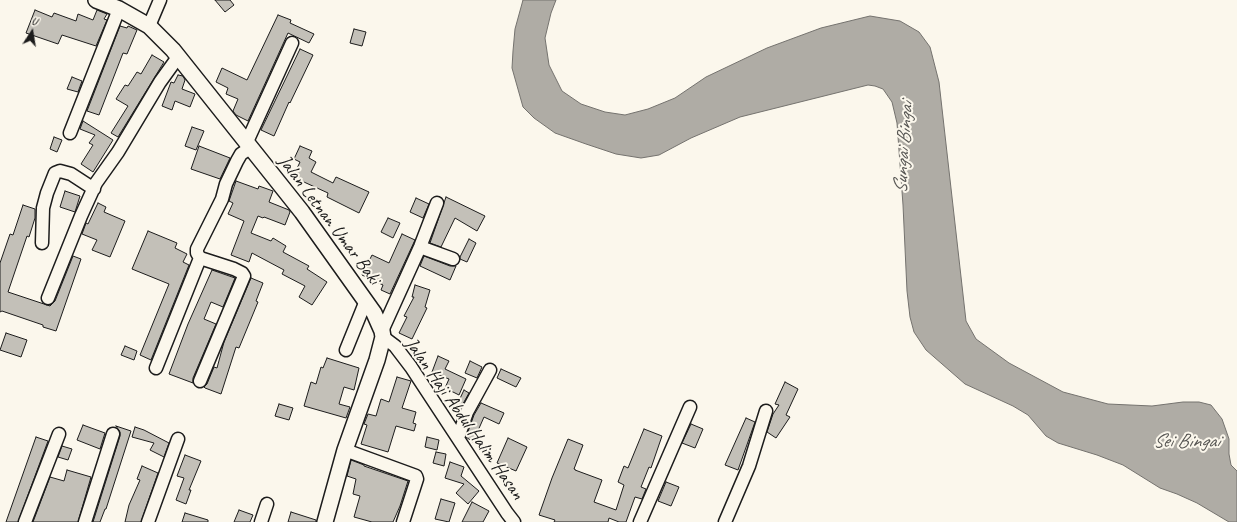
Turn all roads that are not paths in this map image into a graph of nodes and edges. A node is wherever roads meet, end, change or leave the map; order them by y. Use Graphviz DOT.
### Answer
graph roads {
  1 [pos="96,0"];
  2 [pos="160,0"];
  3 [pos="119,9"];
  4 [pos="148,26"];
  5 [pos="292,43"];
  6 [pos="178,57"];
  7 [pos="70,133"];
  8 [pos="248,146"];
  9 [pos="94,189"];
  10 [pos="437,203"];
  11 [pos="42,243"];
  12 [pos="420,247"];
  13 [pos="200,258"];
  14 [pos="453,260"];
  15 [pos="48,298"];
  16 [pos="365,303"];
  17 [pos="383,334"];
  18 [pos="346,350"];
  19 [pos="156,368"];
  20 [pos="490,370"];
  21 [pos="200,381"];
  22 [pos="690,407"];
  23 [pos="766,411"];
  24 [pos="59,434"];
  25 [pos="112,434"];
  26 [pos="458,438"];
  27 [pos="178,439"];
  28 [pos="345,450"];
  29 [pos="267,504"];
  30 [pos="510,517"];
  31 [pos="25,522"];
  32 [pos="85,522"];
  33 [pos="148,522"];
  34 [pos="261,522"];
  35 [pos="325,522"];
  36 [pos="403,522"];
  37 [pos="524,522"];
  38 [pos="640,522"];
  39 [pos="725,522"];
  1 -- 3 [label="street, Jalan Letnan Umar Baki"];
  2 -- 4 [label="street"];
  3 -- 4 [label="street, Jalan Letnan Umar Baki"];
  3 -- 7 [label="street"];
  4 -- 6 [label="street, Jalan Letnan Umar Baki"];
  5 -- 8 [label="street"];
  6 -- 8 [label="street, Jalan Letnan Umar Baki"];
  6 -- 9 [label="street"];
  8 -- 13 [label="street"];
  8 -- 16 [label="street, Jalan Letnan Umar Baki"];
  9 -- 11 [label="street"];
  9 -- 15 [label="street"];
  10 -- 12 [label="street"];
  12 -- 14 [label="street"];
  12 -- 17 [label="street"];
  13 -- 19 [label="street"];
  13 -- 21 [label="street"];
  16 -- 17 [label="street, Jalan Letnan Umar Baki"];
  16 -- 18 [label="street"];
  17 -- 26 [label="street, Jalan Haji Abdul Halim Hasan"];
  17 -- 28 [label="street"];
  20 -- 26 [label="street"];
  22 -- 38 [label="street"];
  23 -- 39 [label="street"];
  24 -- 31 [label="street"];
  25 -- 32 [label="street"];
  26 -- 30 [label="street, Jalan Haji Abdul Halim Hasan"];
  27 -- 33 [label="street"];
  28 -- 35 [label="street"];
  28 -- 36 [label="street"];
  29 -- 34 [label="street"];
  30 -- 37 [label="street"];
}
